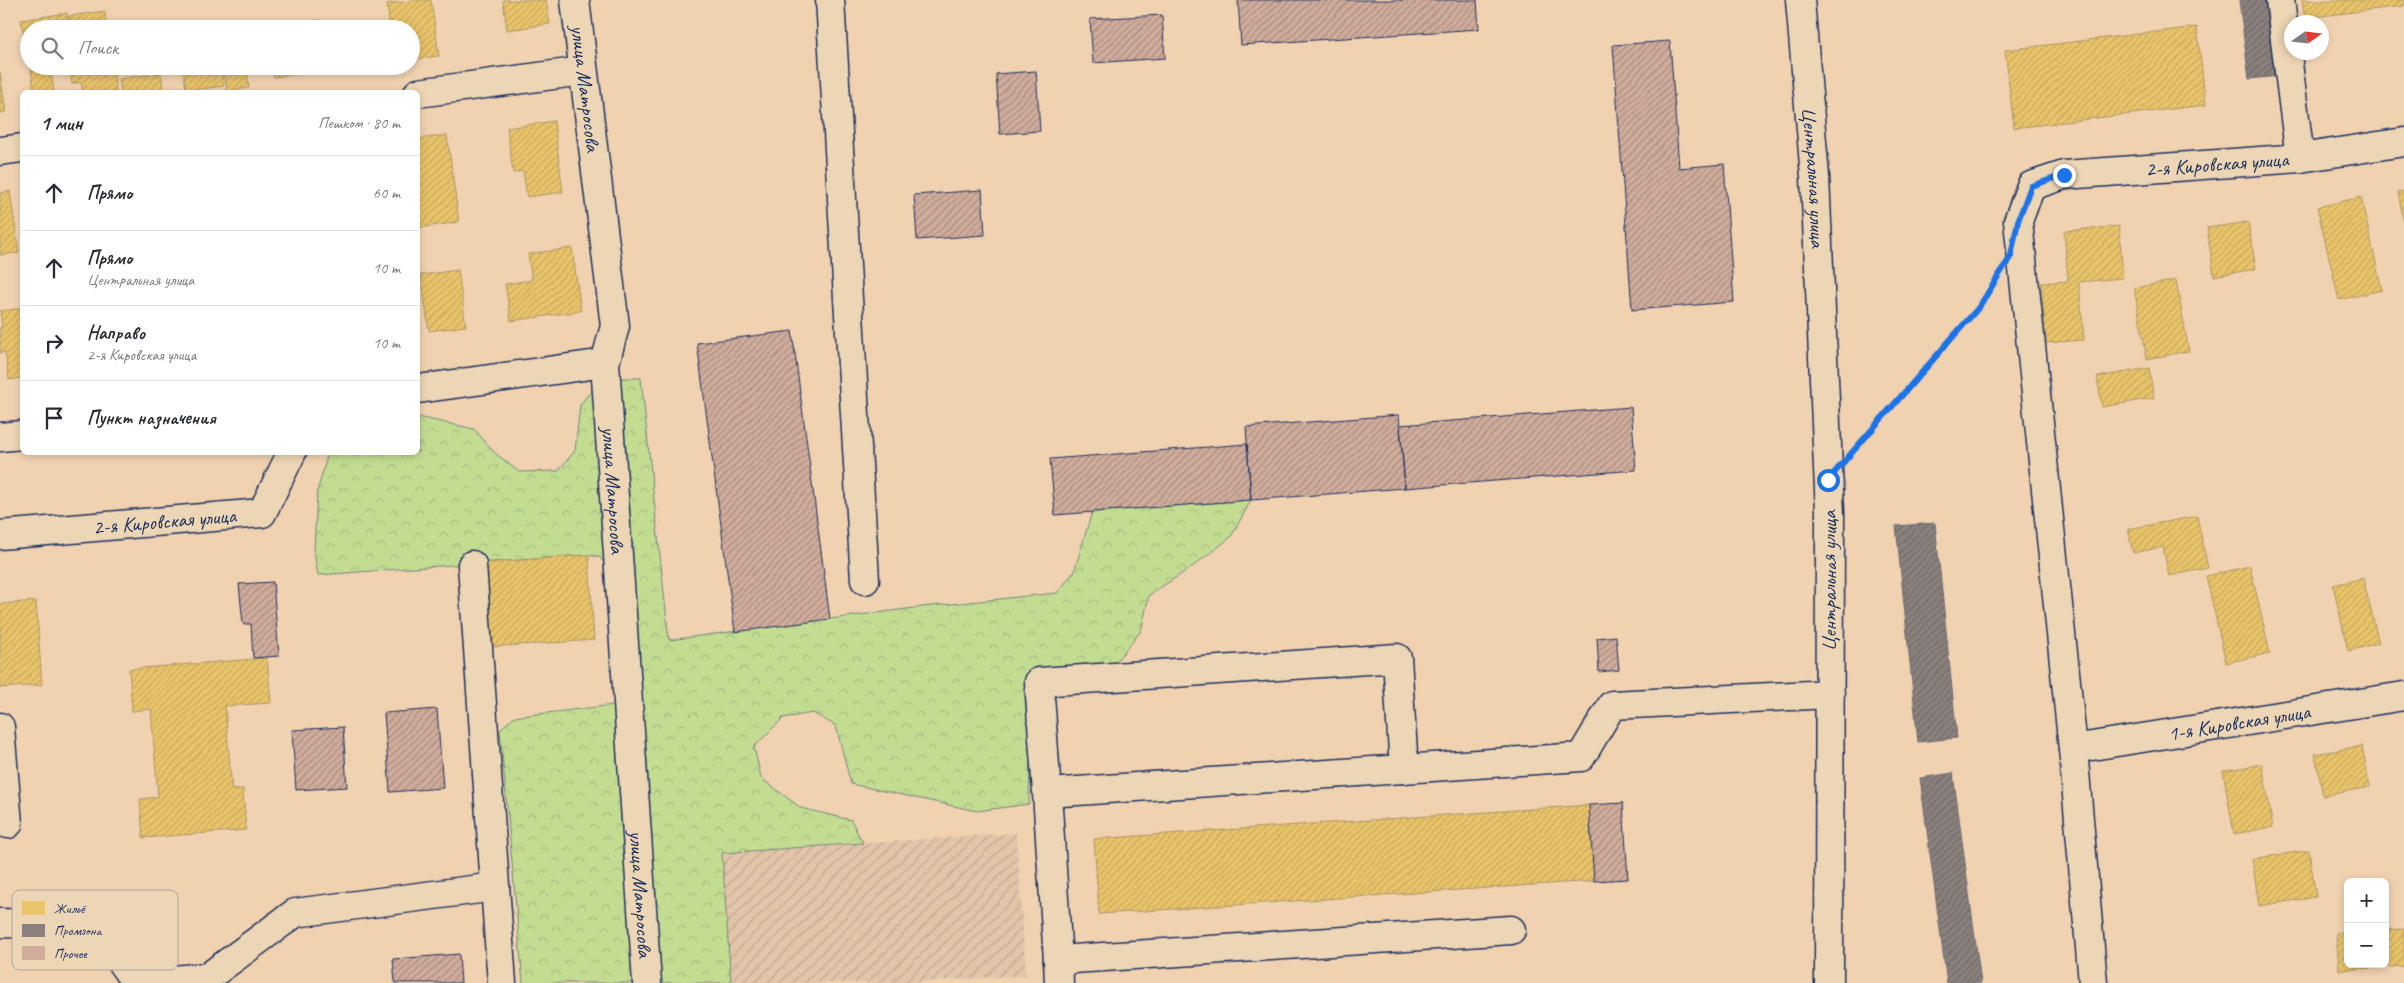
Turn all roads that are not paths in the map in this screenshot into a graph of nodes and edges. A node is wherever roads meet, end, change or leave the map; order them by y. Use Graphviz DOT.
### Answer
graph roads {
  1 [pos="575,0"];
  2 [pos="830,0"];
  3 [pos="1800,0"];
  4 [pos="2280,0"];
  5 [pos="583,71"];
  6 [pos="420,93"];
  7 [pos="2404,142"];
  8 [pos="20,148"];
  9 [pos="0,151"];
  10 [pos="2300,158"];
  11 [pos="605,363"];
  12 [pos="420,389"];
  13 [pos="20,435"];
  14 [pos="0,438"];
  15 [pos="291,455"];
  16 [pos="0,535"];
  17 [pos="472,565"];
  18 [pos="865,580"];
  19 [pos="1830,694"];
  20 [pos="2404,696"];
  21 [pos="0,727"];
  22 [pos="2072,749"];
  23 [pos="1404,768"];
  24 [pos="1047,792"];
  25 [pos="8,824"];
  26 [pos="495,886"];
  27 [pos="1511,930"];
  28 [pos="127,970"];
  29 [pos="1058,971"];
  30 [pos="136,983"];
  31 [pos="502,983"];
  32 [pos="647,983"];
  33 [pos="1829,983"];
  34 [pos="2093,983"];
  1 -- 5 [label="street, улица Матросова"];
  2 -- 18 [label="street"];
  3 -- 19 [label="street, Центральная улица"];
  4 -- 10 [label="street"];
  5 -- 6 [label="street"];
  5 -- 11 [label="street, улица Матросова"];
  7 -- 10 [label="street, 2-я Кировская улица"];
  8 -- 9 [label="street"];
  10 -- 22 [label="street, 2-я Кировская улица"];
  11 -- 12 [label="street"];
  11 -- 32 [label="street, улица Матросова"];
  13 -- 14 [label="street"];
  15 -- 16 [label="street, 2-я Кировская улица"];
  17 -- 26 [label="street"];
  19 -- 23 [label="street"];
  19 -- 33 [label="street, Центральная улица"];
  20 -- 22 [label="street, 1-я Кировская улица"];
  21 -- 25 [label="street"];
  22 -- 34 [label="street"];
  23 -- 24 [label="street"];
  23 -- 24 [label="street"];
  24 -- 29 [label="street"];
  26 -- 30 [label="street"];
  26 -- 31 [label="street"];
  27 -- 29 [label="street"];
  28 -- 30 [label="street"];
}
